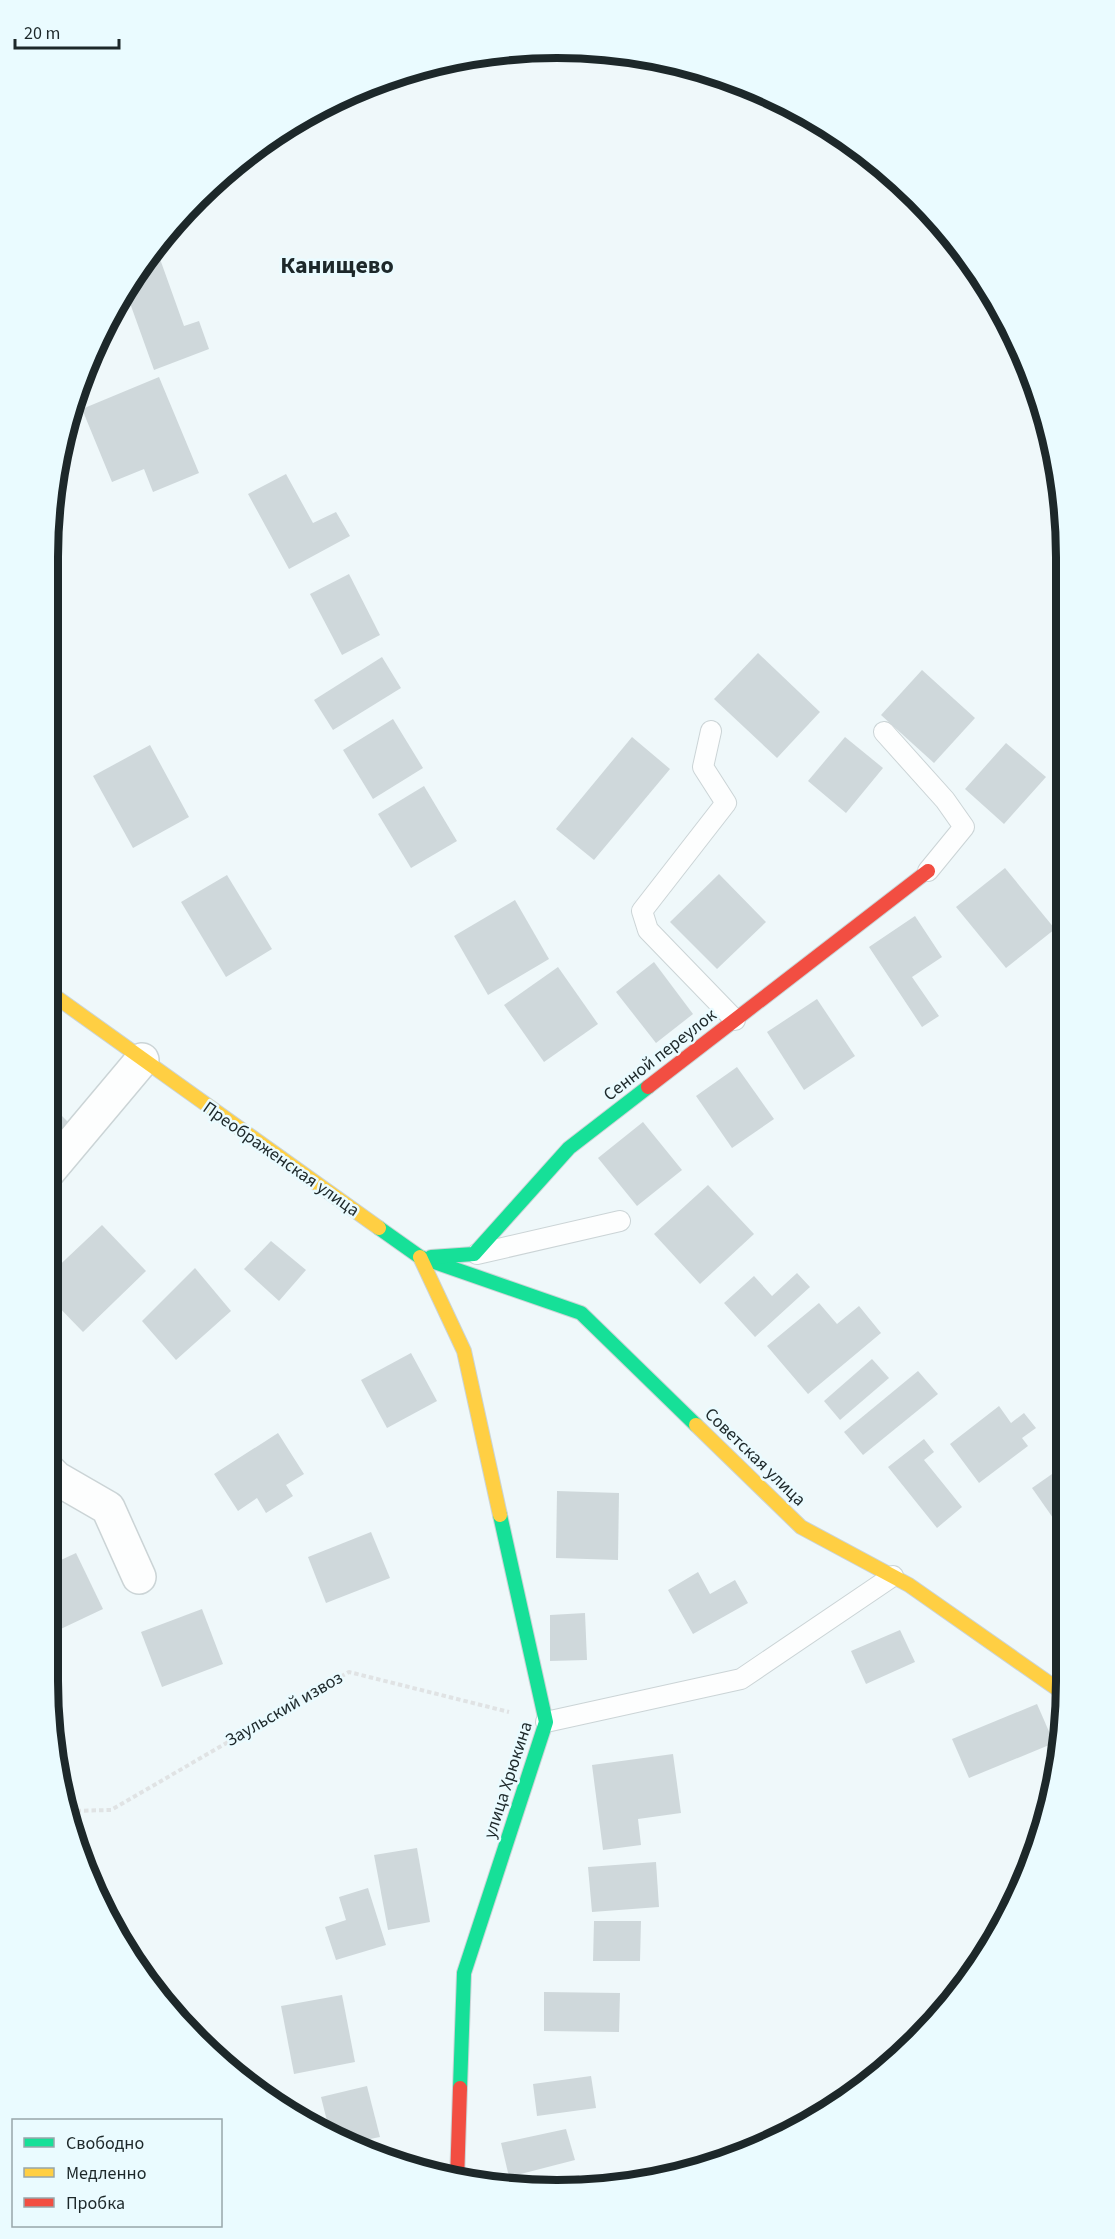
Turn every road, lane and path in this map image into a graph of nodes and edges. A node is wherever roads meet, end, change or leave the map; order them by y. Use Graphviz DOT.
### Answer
graph roads {
  1 [pos="711,731"];
  2 [pos="884,732"];
  3 [pos="928,871"];
  4 [pos="58,999"];
  5 [pos="735,1020"];
  6 [pos="142,1060"];
  7 [pos="58,1160"];
  8 [pos="620,1221"];
  9 [pos="474,1254"];
  10 [pos="420,1257"];
  11 [pos="58,1479"];
  12 [pos="893,1576"];
  13 [pos="139,1578"];
  14 [pos="1056,1688"];
  15 [pos="546,1722"];
  16 [pos="76,1811"];
  17 [pos="457,2170"];
  1 -- 5 [label="lane"];
  2 -- 3 [label="lane"];
  3 -- 5 [label="street, Сенной переулок"];
  4 -- 6 [label="street, Преображенская улица"];
  5 -- 9 [label="street, Сенной переулок"];
  6 -- 7 [label="street"];
  6 -- 10 [label="street, Преображенская улица"];
  8 -- 9 [label="lane"];
  9 -- 10 [label="street"];
  10 -- 12 [label="street, Советская улица"];
  10 -- 15 [label="street, улица Хрюкина"];
  11 -- 13 [label="street"];
  12 -- 14 [label="street, Советская улица"];
  12 -- 15 [label="lane"];
  15 -- 16 [label="path, Заульский извоз"];
  15 -- 17 [label="street, улица Хрюкина"];
}
